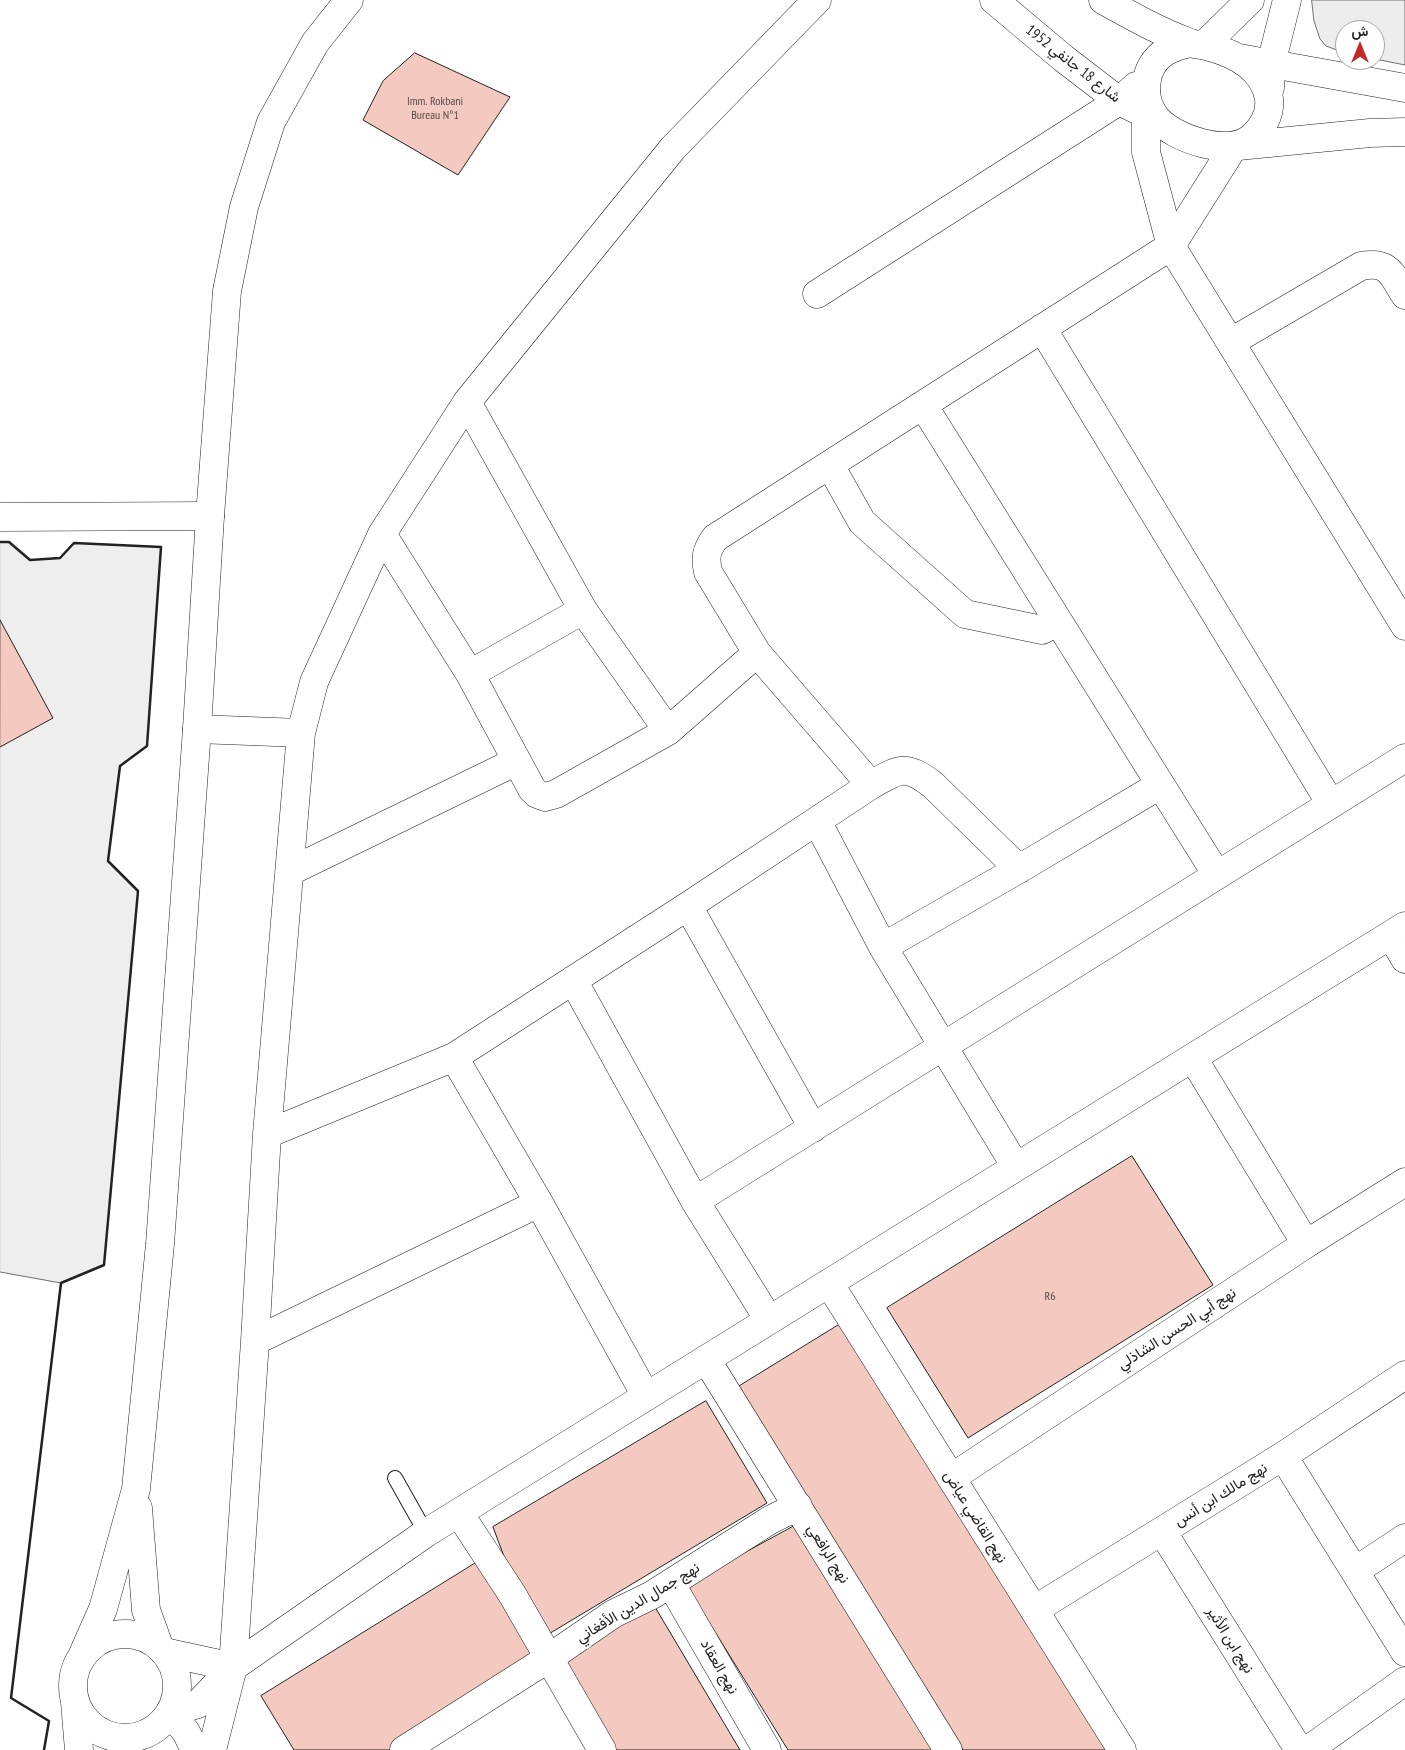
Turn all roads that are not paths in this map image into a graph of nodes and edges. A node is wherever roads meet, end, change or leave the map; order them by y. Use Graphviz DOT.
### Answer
graph roads {
  1 [pos="349,0"];
  2 [pos="817,0"];
  3 [pos="994,0"];
  4 [pos="1103,0"];
  5 [pos="1250,0"];
  6 [pos="1287,0"];
  7 [pos="1197,44"];
  8 [pos="1237,58"];
  9 [pos="1271,64"];
  10 [pos="1405,88"];
  11 [pos="1149,100"];
  12 [pos="1119,101"];
  13 [pos="1269,102"];
  14 [pos="1405,132"];
  15 [pos="1234,146"];
  16 [pos="1171,246"];
  17 [pos="816,294"];
  18 [pos="1405,295"];
  19 [pos="1042,328"];
  20 [pos="1230,342"];
  21 [pos="467,402"];
  22 [pos="923,405"];
  23 [pos="830,465"];
  24 [pos="210,516"];
  25 [pos="0,517"];
  26 [pos="382,534"];
  27 [pos="584,610"];
  28 [pos="1058,621"];
  29 [pos="1405,626"];
  30 [pos="757,653"];
  31 [pos="470,674"];
  32 [pos="197,729"];
  33 [pos="668,730"];
  34 [pos="302,733"];
  35 [pos="1405,758"];
  36 [pos="518,760"];
  37 [pos="870,785"];
  38 [pos="1160,785"];
  39 [pos="1331,804"];
  40 [pos="816,822"];
  41 [pos="1019,869"];
  42 [pos="291,871"];
  43 [pos="1217,875"];
  44 [pos="688,906"];
  45 [pos="1398,930"];
  46 [pos="882,947"];
  47 [pos="1405,959"];
  48 [pos="573,980"];
  49 [pos="943,1046"];
  50 [pos="454,1057"];
  51 [pos="1193,1058"];
  52 [pos="813,1128"];
  53 [pos="267,1134"];
  54 [pos="1016,1167"];
  55 [pos="1405,1182"];
  56 [pos="695,1201"];
  57 [pos="539,1203"];
  58 [pos="1306,1244"];
  59 [pos="829,1283"];
  60 [pos="769,1320"];
  61 [pos="255,1341"];
  62 [pos="706,1359"];
  63 [pos="1405,1375"];
  64 [pos="646,1396"];
  65 [pos="1283,1456"];
  66 [pos="395,1478"];
  67 [pos="951,1478"];
  68 [pos="136,1489"];
  69 [pos="798,1506"];
  70 [pos="459,1513"];
  71 [pos="1162,1531"];
  72 [pos="426,1533"];
  73 [pos="1405,1538"];
  74 [pos="1355,1571"];
  75 [pos="671,1584"];
  76 [pos="1034,1610"];
  77 [pos="162,1649"];
  78 [pos="1405,1652"];
  79 [pos="83,1654"];
  80 [pos="549,1658"];
  81 [pos="233,1667"];
  82 [pos="1405,1681"];
  83 [pos="75,1702"];
  84 [pos="165,1718"];
  85 [pos="435,1742"];
  86 [pos="79,1750"];
  87 [pos="145,1750"];
  88 [pos="195,1750"];
  89 [pos="212,1750"];
  90 [pos="404,1750"];
  91 [pos="602,1750"];
  92 [pos="767,1750"];
  93 [pos="948,1750"];
  94 [pos="1122,1750"];
  95 [pos="1299,1750"];
  96 [pos="1308,1750"];
  1 -- 24 [label="street"];
  2 -- 21 [label="street"];
  3 -- 12 [label="street, شارع 18 جانفي 1952"];
  4 -- 7 [label="street"];
  5 -- 7 [label="street"];
  6 -- 9 [label="street"];
  7 -- 8 [label="street"];
  7 -- 11 [label="street"];
  8 -- 9 [label="street"];
  8 -- 13 [label="street"];
  9 -- 10 [label="street"];
  9 -- 13 [label="street"];
  11 -- 12 [label="street, شارع 18 جانفي 1952"];
  11 -- 15 [label="street"];
  11 -- 16 [label="street"];
  12 -- 17 [label="street"];
  13 -- 15 [label="street"];
  14 -- 15 [label="street"];
  15 -- 16 [label="street"];
  16 -- 19 [label="street"];
  16 -- 20 [label="street"];
  18 -- 20 [label="street"];
  19 -- 22 [label="street"];
  19 -- 39 [label="street"];
  20 -- 29 [label="street"];
  21 -- 26 [label="street"];
  21 -- 27 [label="street"];
  22 -- 23 [label="street"];
  22 -- 28 [label="street"];
  23 -- 28 [label="street"];
  23 -- 30 [label="street"];
  24 -- 25 [label="street"];
  24 -- 32 [label="street"];
  26 -- 31 [label="street"];
  26 -- 34 [label="street"];
  27 -- 31 [label="street"];
  27 -- 33 [label="street"];
  28 -- 38 [label="street"];
  30 -- 33 [label="street"];
  30 -- 37 [label="street"];
  31 -- 36 [label="street"];
  32 -- 34 [label="street"];
  32 -- 68 [label="street"];
  33 -- 36 [label="street"];
  34 -- 42 [label="street"];
  35 -- 39 [label="street"];
  36 -- 42 [label="street"];
  37 -- 40 [label="street"];
  37 -- 41 [label="street"];
  38 -- 41 [label="street"];
  38 -- 43 [label="street"];
  39 -- 43 [label="street"];
  40 -- 44 [label="street"];
  40 -- 46 [label="street"];
  41 -- 46 [label="street"];
  42 -- 53 [label="street"];
  43 -- 49 [label="street"];
  44 -- 48 [label="street"];
  44 -- 52 [label="street"];
  45 -- 47 [label="street"];
  45 -- 51 [label="street"];
  46 -- 49 [label="street"];
  48 -- 50 [label="street"];
  48 -- 56 [label="street"];
  49 -- 52 [label="street"];
  49 -- 54 [label="street"];
  50 -- 53 [label="street"];
  50 -- 57 [label="street"];
  51 -- 54 [label="street"];
  51 -- 58 [label="street"];
  52 -- 56 [label="street"];
  53 -- 61 [label="street"];
  54 -- 59 [label="street"];
  55 -- 58 [label="street, نهج أبي الحسن الشاذلي"];
  56 -- 60 [label="street"];
  57 -- 61 [label="street"];
  57 -- 64 [label="street"];
  58 -- 67 [label="street, نهج أبي الحسن الشاذلي"];
  59 -- 60 [label="street"];
  59 -- 67 [label="street, نهج القاضي عياض"];
  60 -- 62 [label="street"];
  61 -- 81 [label="street"];
  62 -- 64 [label="street"];
  62 -- 69 [label="street, نهج الرافعي"];
  63 -- 65 [label="street, نهج مالك ابن أنس"];
  64 -- 70 [label="street"];
  65 -- 71 [label="street, نهج مالك ابن أنس"];
  65 -- 74 [label="street"];
  66 -- 72 [label="lane"];
  67 -- 76 [label="street, نهج القاضي عياض"];
  68 -- 77 [label="street"];
  68 -- 79 [label="street"];
  69 -- 75 [label="street, نهج جمال الدين الأفغاني"];
  69 -- 93 [label="street, نهج الرافعي"];
  70 -- 72 [label="street"];
  70 -- 80 [label="street"];
  71 -- 76 [label="street, نهج مالك ابن أنس"];
  71 -- 95 [label="street, نهج ابن الأثير"];
  72 -- 81 [label="street"];
  73 -- 74 [label="street"];
  74 -- 78 [label="street"];
  75 -- 80 [label="street, نهج جمال الدين الأفغاني"];
  75 -- 92 [label="street, نهج العقاد"];
  76 -- 94 [label="street, نهج القاضي عياض"];
  77 -- 79 [label="street"];
  77 -- 81 [label="street"];
  77 -- 84 [label="street"];
  79 -- 83 [label="street"];
  80 -- 85 [label="street, نهج جمال الدين الأفغاني"];
  80 -- 91 [label="street"];
  81 -- 84 [label="street"];
  81 -- 89 [label="street"];
  82 -- 96 [label="street"];
  83 -- 84 [label="street"];
  83 -- 86 [label="street"];
  84 -- 87 [label="street"];
  84 -- 88 [label="street"];
  85 -- 90 [label="street, نهج جمال الدين الأفغاني"];
}
